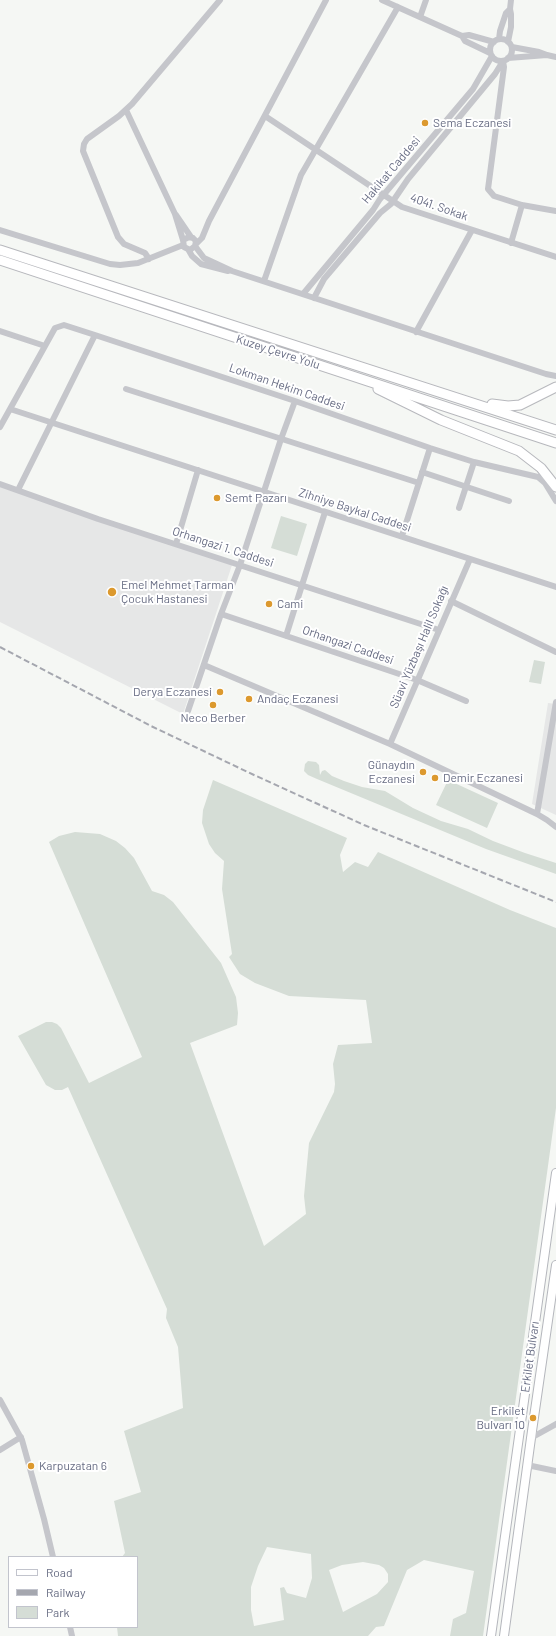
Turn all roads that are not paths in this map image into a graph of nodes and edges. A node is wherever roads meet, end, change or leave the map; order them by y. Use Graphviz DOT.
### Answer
graph roads {
  1 [pos="220,0"];
  2 [pos="326,0"];
  3 [pos="382,0"];
  4 [pos="426,0"];
  5 [pos="511,0"];
  6 [pos="398,7"];
  7 [pos="510,8"];
  8 [pos="420,18"];
  9 [pos="462,36"];
  10 [pos="496,41"];
  11 [pos="510,44"];
  12 [pos="491,55"];
  13 [pos="547,56"];
  14 [pos="556,57"];
  15 [pos="506,60"];
  16 [pos="126,110"];
  17 [pos="265,116"];
  18 [pos="315,149"];
  19 [pos="384,194"];
  20 [pos="393,201"];
  21 [pos="522,205"];
  22 [pos="556,211"];
  23 [pos="175,214"];
  24 [pos="0,230"];
  25 [pos="472,230"];
  26 [pos="194,241"];
  27 [pos="511,242"];
  28 [pos="185,245"];
  29 [pos="0,250"];
  30 [pos="556,257"];
  31 [pos="149,259"];
  32 [pos="0,260"];
  33 [pos="232,271"];
  34 [pos="264,281"];
  35 [pos="303,294"];
  36 [pos="314,298"];
  37 [pos="0,331"];
  38 [pos="416,332"];
  39 [pos="95,335"];
  40 [pos="45,346"];
  41 [pos="556,376"];
  42 [pos="362,379"];
  43 [pos="409,382"];
  44 [pos="556,387"];
  45 [pos="126,389"];
  46 [pos="295,401"];
  47 [pos="10,409"];
  48 [pos="52,423"];
  49 [pos="0,427"];
  50 [pos="556,430"];
  51 [pos="280,439"];
  52 [pos="556,443"];
  53 [pos="430,448"];
  54 [pos="474,462"];
  55 [pos="198,470"];
  56 [pos="422,472"];
  57 [pos="418,483"];
  58 [pos="0,484"];
  59 [pos="466,487"];
  60 [pos="556,487"];
  61 [pos="18,490"];
  62 [pos="265,492"];
  63 [pos="509,501"];
  64 [pos="556,501"];
  65 [pos="459,508"];
  66 [pos="325,512"];
  67 [pos="402,536"];
  68 [pos="176,544"];
  69 [pos="470,559"];
  70 [pos="240,565"];
  71 [pos="302,584"];
  72 [pos="556,587"];
  73 [pos="451,601"];
  74 [pos="221,614"];
  75 [pos="440,630"];
  76 [pos="286,636"];
  77 [pos="556,652"];
  78 [pos="204,665"];
  79 [pos="417,680"];
  80 [pos="466,701"];
  81 [pos="556,703"];
  82 [pos="188,710"];
  83 [pos="390,744"];
  84 [pos="537,814"];
  85 [pos="547,820"];
  86 [pos="556,821"];
  87 [pos="556,827"];
  88 [pos="556,1173"];
  89 [pos="556,1265"];
  90 [pos="0,1400"];
  91 [pos="556,1424"];
  92 [pos="21,1437"];
  93 [pos="531,1438"];
  94 [pos="0,1450"];
  95 [pos="527,1465"];
  96 [pos="556,1471"];
  97 [pos="53,1556"];
  98 [pos="491,1636"];
  99 [pos="504,1636"];
  1 -- 16 [label="street"];
  2 -- 17 [label="street"];
  3 -- 6 [label="street"];
  4 -- 8 [label="street"];
  5 -- 7 [label="street"];
  6 -- 8 [label="street"];
  6 -- 18 [label="street"];
  7 -- 10 [label="street"];
  7 -- 11 [label="street"];
  8 -- 9 [label="street"];
  9 -- 10 [label="street"];
  9 -- 12 [label="street"];
  10 -- 11 [label="street"];
  10 -- 12 [label="street"];
  11 -- 13 [label="street"];
  11 -- 15 [label="street"];
  12 -- 15 [label="street"];
  12 -- 19 [label="street, Hakikat Caddesi"];
  13 -- 14 [label="street"];
  13 -- 15 [label="street"];
  15 -- 20 [label="street, Hakikat Caddesi"];
  15 -- 21 [label="street"];
  16 -- 23 [label="street"];
  16 -- 31 [label="street"];
  17 -- 18 [label="street, 4041. Sokak"];
  17 -- 26 [label="street"];
  18 -- 19 [label="street, 4041. Sokak"];
  18 -- 34 [label="street"];
  19 -- 20 [label="street, 4041. Sokak"];
  19 -- 35 [label="street, Hakikat Caddesi"];
  20 -- 25 [label="street, 4041. Sokak"];
  20 -- 36 [label="street, Hakikat Caddesi"];
  21 -- 22 [label="street"];
  21 -- 27 [label="street"];
  23 -- 26 [label="street"];
  23 -- 28 [label="street"];
  24 -- 31 [label="street"];
  25 -- 27 [label="street, 4041. Sokak"];
  25 -- 38 [label="street"];
  26 -- 28 [label="street"];
  26 -- 28 [label="street"];
  26 -- 33 [label="street"];
  27 -- 30 [label="street, 4041. Sokak"];
  28 -- 31 [label="street"];
  28 -- 33 [label="street"];
  29 -- 43 [label="highway, Kuzey Çevre Yolu"];
  32 -- 42 [label="highway, Kuzey Çevre Yolu"];
  33 -- 34 [label="street"];
  34 -- 35 [label="street"];
  35 -- 36 [label="street"];
  36 -- 38 [label="street"];
  37 -- 40 [label="street"];
  38 -- 41 [label="street"];
  39 -- 40 [label="street, Lokman Hekim Caddesi"];
  39 -- 46 [label="street, Lokman Hekim Caddesi"];
  39 -- 48 [label="street"];
  40 -- 47 [label="street"];
  42 -- 52 [label="highway, Kuzey Çevre Yolu"];
  42 -- 60 [label="highway"];
  43 -- 44 [label="highway"];
  43 -- 50 [label="highway, Kuzey Çevre Yolu"];
  45 -- 51 [label="street"];
  46 -- 51 [label="street"];
  46 -- 53 [label="street, Lokman Hekim Caddesi"];
  47 -- 48 [label="street, Zihniye Baykal Caddesi"];
  47 -- 49 [label="street"];
  48 -- 55 [label="street, Zihniye Baykal Caddesi"];
  48 -- 61 [label="street"];
  51 -- 57 [label="street"];
  51 -- 62 [label="street"];
  53 -- 54 [label="street, Lokman Hekim Caddesi"];
  53 -- 56 [label="street"];
  54 -- 59 [label="street"];
  54 -- 64 [label="street, Lokman Hekim Caddesi"];
  55 -- 62 [label="street, Zihniye Baykal Caddesi"];
  55 -- 68 [label="street"];
  56 -- 57 [label="street"];
  56 -- 59 [label="street"];
  57 -- 67 [label="street"];
  58 -- 61 [label="street, Orhangazi 1. Caddesi"];
  59 -- 63 [label="street"];
  59 -- 65 [label="street"];
  61 -- 68 [label="street, Orhangazi 1. Caddesi"];
  62 -- 66 [label="street, Zihniye Baykal Caddesi"];
  62 -- 70 [label="street"];
  66 -- 67 [label="street, Zihniye Baykal Caddesi"];
  66 -- 71 [label="street"];
  67 -- 69 [label="street, Zihniye Baykal Caddesi"];
  68 -- 70 [label="street, Orhangazi 1. Caddesi"];
  69 -- 72 [label="street, Zihniye Baykal Caddesi"];
  69 -- 73 [label="street, Süavi Yüzbaşı Halil Sokağı"];
  70 -- 71 [label="street, Orhangazi 1. Caddesi"];
  70 -- 74 [label="street"];
  71 -- 75 [label="street, Orhangazi 1. Caddesi"];
  71 -- 76 [label="street"];
  73 -- 75 [label="street, Süavi Yüzbaşı Halil Sokağı"];
  73 -- 77 [label="street"];
  74 -- 76 [label="street, Orhangazi Caddesi"];
  74 -- 78 [label="street"];
  75 -- 79 [label="street, Süavi Yüzbaşı Halil Sokağı"];
  76 -- 79 [label="street, Orhangazi Caddesi"];
  78 -- 82 [label="street"];
  78 -- 83 [label="street"];
  79 -- 80 [label="street, Orhangazi Caddesi"];
  79 -- 83 [label="street, Süavi Yüzbaşı Halil Sokağı"];
  81 -- 84 [label="street"];
  83 -- 84 [label="street"];
  84 -- 85 [label="street"];
  85 -- 86 [label="street"];
  85 -- 87 [label="street"];
  88 -- 98 [label="main road, Erkilet Bulvarı"];
  89 -- 93 [label="main road, Erkilet Bulvarı"];
  90 -- 92 [label="street"];
  91 -- 93 [label="street"];
  92 -- 94 [label="street"];
  92 -- 97 [label="street"];
  93 -- 95 [label="main road, Erkilet Bulvarı"];
  95 -- 96 [label="street"];
  95 -- 99 [label="main road, Erkilet Bulvarı"];
}
